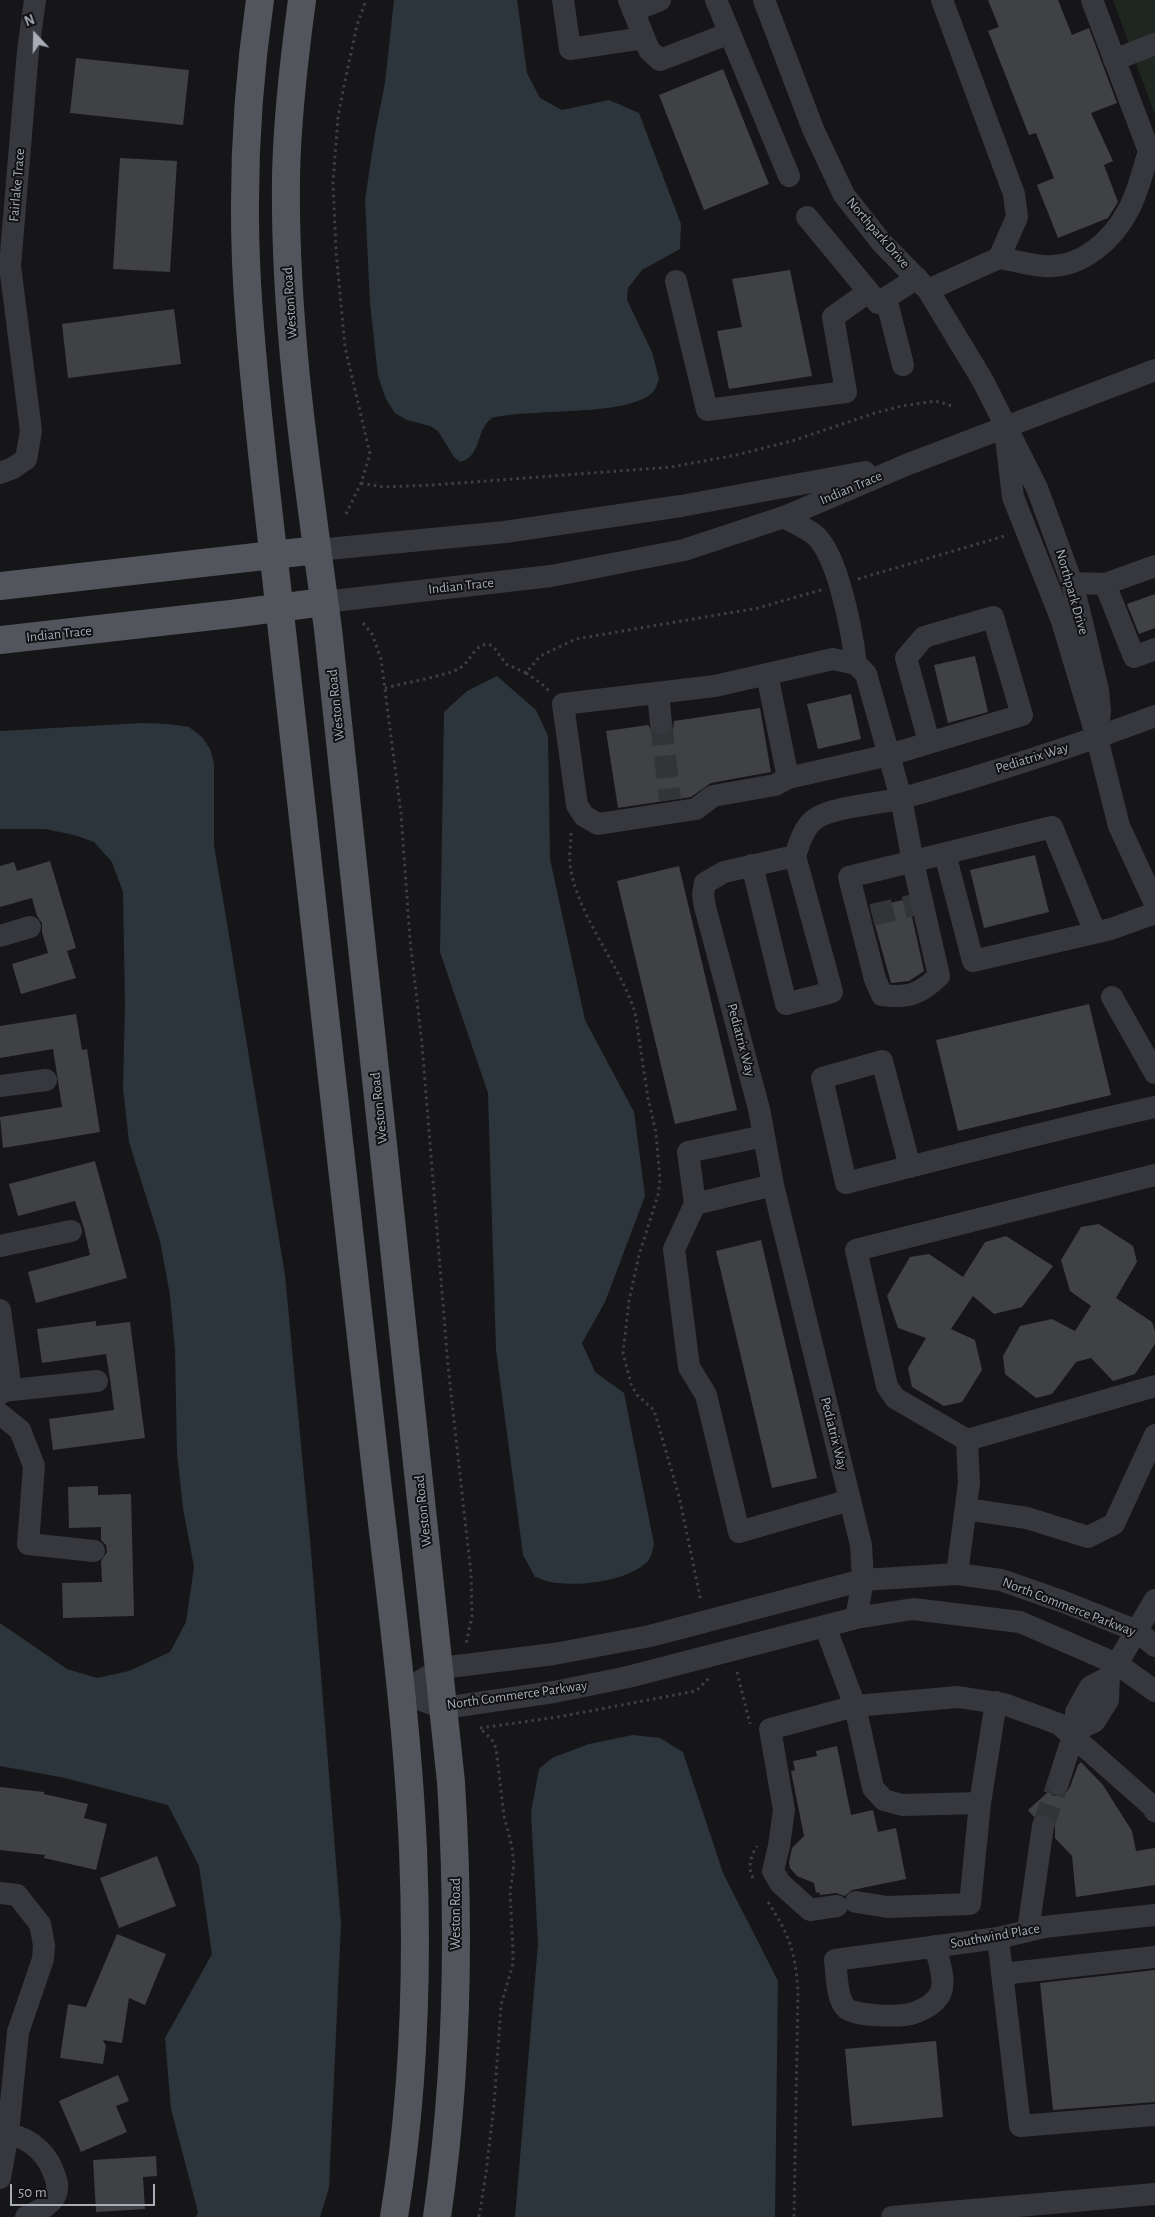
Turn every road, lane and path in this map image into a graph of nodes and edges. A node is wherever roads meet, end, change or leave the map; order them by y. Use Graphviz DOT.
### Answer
graph roads {
  1 [pos="35,0"];
  2 [pos="260,0"];
  3 [pos="302,0"];
  4 [pos="366,0"];
  5 [pos="563,0"];
  6 [pos="660,0"];
  7 [pos="716,0"];
  8 [pos="764,0"];
  9 [pos="942,0"];
  10 [pos="1092,0"];
  11 [pos="631,5"];
  12 [pos="730,33"];
  13 [pos="644,38"];
  14 [pos="1155,44"];
  15 [pos="1114,60"];
  16 [pos="1152,151"];
  17 [pos="790,176"];
  18 [pos="807,217"];
  19 [pos="999,258"];
  20 [pos="676,281"];
  21 [pos="923,284"];
  22 [pos="877,295"];
  23 [pos="903,365"];
  24 [pos="1155,370"];
  25 [pos="952,406"];
  26 [pos="1005,426"];
  27 [pos="906,465"];
  28 [pos="0,473"];
  29 [pos="361,483"];
  30 [pos="346,514"];
  31 [pos="784,517"];
  32 [pos="1010,535"];
  33 [pos="317,550"];
  34 [pos="273,554"];
  35 [pos="1155,566"];
  36 [pos="1072,583"];
  37 [pos="838,584"];
  38 [pos="1105,584"];
  39 [pos="0,586"];
  40 [pos="324,602"];
  41 [pos="279,608"];
  42 [pos="363,623"];
  43 [pos="0,640"];
  44 [pos="1155,649"];
  45 [pos="856,664"];
  46 [pos="526,673"];
  47 [pos="766,674"];
  48 [pos="386,688"];
  49 [pos="658,693"];
  50 [pos="558,701"];
  51 [pos="1155,716"];
  52 [pos="661,723"];
  53 [pos="566,734"];
  54 [pos="1097,738"];
  55 [pos="929,742"];
  56 [pos="889,755"];
  57 [pos="788,778"];
  58 [pos="901,798"];
  59 [pos="670,800"];
  60 [pos="571,830"];
  61 [pos="945,854"];
  62 [pos="795,856"];
  63 [pos="913,862"];
  64 [pos="752,865"];
  65 [pos="1155,904"];
  66 [pos="1155,913"];
  67 [pos="30,927"];
  68 [pos="1094,932"];
  69 [pos="0,936"];
  70 [pos="1112,997"];
  71 [pos="1155,1073"];
  72 [pos="46,1080"];
  73 [pos="0,1086"];
  74 [pos="1155,1107"];
  75 [pos="764,1136"];
  76 [pos="910,1167"];
  77 [pos="1155,1175"];
  78 [pos="773,1185"];
  79 [pos="696,1204"];
  80 [pos="71,1231"];
  81 [pos="0,1246"];
  82 [pos="0,1310"];
  83 [pos="97,1381"];
  84 [pos="1155,1386"];
  85 [pos="1,1392"];
  86 [pos="0,1414"];
  87 [pos="1155,1435"];
  88 [pos="967,1440"];
  89 [pos="850,1500"];
  90 [pos="966,1509"];
  91 [pos="94,1551"];
  92 [pos="957,1574"];
  93 [pos="864,1580"];
  94 [pos="1155,1600"];
  95 [pos="701,1602"];
  96 [pos="856,1618"];
  97 [pos="825,1626"];
  98 [pos="1137,1631"];
  99 [pos="1155,1646"];
  100 [pos="466,1651"];
  101 [pos="441,1668"];
  102 [pos="1113,1671"];
  103 [pos="737,1672"];
  104 [pos="710,1678"];
  105 [pos="1155,1691"];
  106 [pos="401,1693"];
  107 [pos="996,1702"];
  108 [pos="855,1706"];
  109 [pos="444,1708"];
  110 [pos="760,1728"];
  111 [pos="1076,1733"];
  112 [pos="1058,1783"];
  113 [pos="980,1803"];
  114 [pos="1155,1811"];
  115 [pos="1043,1826"];
  116 [pos="761,1838"];
  117 [pos="755,1882"];
  118 [pos="0,1893"];
  119 [pos="764,1895"];
  120 [pos="1155,1915"];
  121 [pos="1028,1930"];
  122 [pos="998,1938"];
  123 [pos="935,1946"];
  124 [pos="1155,1957"];
  125 [pos="1002,1974"];
  126 [pos="1155,2115"];
  127 [pos="4,2133"];
  128 [pos="0,2178"];
  129 [pos="1155,2194"];
  130 [pos="26,2217"];
  131 [pos="394,2217"];
  132 [pos="437,2217"];
  133 [pos="479,2217"];
  134 [pos="794,2217"];
  135 [pos="892,2217"];
  1 -- 28 [label="street, Fairlake Trace"];
  2 -- 34 [label="main road"];
  3 -- 33 [label="main road, Weston Road"];
  4 -- 29 [label="path"];
  5 -- 13 [label="street"];
  6 -- 11 [label="street"];
  7 -- 12 [label="street"];
  8 -- 21 [label="street, Northpark Drive"];
  9 -- 19 [label="street"];
  10 -- 15 [label="street"];
  11 -- 13 [label="street"];
  12 -- 13 [label="street"];
  12 -- 17 [label="street"];
  14 -- 15 [label="street"];
  15 -- 16 [label="street"];
  16 -- 19 [label="street"];
  18 -- 22 [label="street"];
  19 -- 21 [label="street"];
  20 -- 22 [label="street"];
  21 -- 22 [label="street"];
  21 -- 26 [label="street, Northpark Drive"];
  22 -- 23 [label="street"];
  24 -- 26 [label="street, Indian Trace"];
  25 -- 29 [label="path"];
  26 -- 27 [label="street, Indian Trace"];
  26 -- 36 [label="street, Northpark Drive"];
  26 -- 54 [label="street, Northpark Drive"];
  27 -- 31 [label="street, Indian Trace"];
  27 -- 33 [label="street, Indian Trace"];
  29 -- 30 [label="path"];
  31 -- 37 [label="street"];
  31 -- 40 [label="street, Indian Trace"];
  32 -- 37 [label="path"];
  33 -- 34 [label="main road, Indian Trace"];
  33 -- 40 [label="main road, Weston Road"];
  34 -- 39 [label="main road, Indian Trace"];
  34 -- 41 [label="main road"];
  35 -- 38 [label="street"];
  36 -- 38 [label="street"];
  36 -- 54 [label="street, Northpark Drive"];
  37 -- 45 [label="street"];
  37 -- 46 [label="path"];
  38 -- 44 [label="street"];
  40 -- 41 [label="main road, Indian Trace"];
  40 -- 101 [label="main road, Weston Road"];
  41 -- 43 [label="main road, Indian Trace"];
  41 -- 106 [label="main road"];
  42 -- 48 [label="path"];
  45 -- 47 [label="street"];
  45 -- 56 [label="street"];
  46 -- 48 [label="path"];
  46 -- 50 [label="path"];
  47 -- 49 [label="street"];
  47 -- 57 [label="street"];
  48 -- 100 [label="path"];
  49 -- 50 [label="street"];
  49 -- 52 [label="street"];
  50 -- 53 [label="street"];
  51 -- 54 [label="street"];
  53 -- 57 [label="street"];
  53 -- 59 [label="street"];
  54 -- 58 [label="street, Pediatrix Way"];
  54 -- 65 [label="street, Northpark Drive"];
  55 -- 55 [label="street"];
  55 -- 56 [label="street"];
  56 -- 57 [label="street"];
  56 -- 58 [label="street"];
  58 -- 62 [label="street, Pediatrix Way"];
  58 -- 63 [label="street"];
  60 -- 95 [label="path"];
  61 -- 63 [label="street"];
  61 -- 68 [label="street"];
  61 -- 68 [label="street"];
  62 -- 64 [label="street, Pediatrix Way"];
  62 -- 64 [label="street"];
  63 -- 63 [label="street"];
  64 -- 75 [label="street, Pediatrix Way"];
  66 -- 68 [label="street"];
  67 -- 69 [label="street"];
  70 -- 71 [label="street"];
  72 -- 73 [label="street"];
  74 -- 76 [label="street"];
  75 -- 78 [label="street, Pediatrix Way"];
  75 -- 79 [label="street"];
  76 -- 76 [label="street"];
  77 -- 88 [label="street"];
  78 -- 79 [label="street"];
  78 -- 89 [label="street, Pediatrix Way"];
  79 -- 89 [label="street"];
  80 -- 81 [label="street"];
  82 -- 85 [label="street"];
  83 -- 85 [label="street"];
  84 -- 88 [label="street"];
  86 -- 91 [label="street"];
  87 -- 90 [label="street"];
  88 -- 90 [label="street"];
  89 -- 93 [label="street, Pediatrix Way"];
  90 -- 92 [label="street"];
  92 -- 93 [label="street, North Commerce Parkway"];
  92 -- 98 [label="street, North Commerce Parkway"];
  93 -- 96 [label="street, Pediatrix Way"];
  93 -- 101 [label="street, North Commerce Parkway"];
  94 -- 98 [label="street"];
  96 -- 97 [label="street, North Commerce Parkway"];
  96 -- 102 [label="street, North Commerce Parkway"];
  97 -- 108 [label="street"];
  97 -- 109 [label="street, North Commerce Parkway"];
  98 -- 99 [label="street, North Commerce Parkway"];
  98 -- 102 [label="street"];
  101 -- 106 [label="street, North Commerce Parkway"];
  101 -- 109 [label="main road, Weston Road"];
  102 -- 105 [label="street, North Commerce Parkway"];
  102 -- 111 [label="street"];
  103 -- 110 [label="path"];
  104 -- 133 [label="path"];
  106 -- 109 [label="street, North Commerce Parkway"];
  106 -- 131 [label="main road"];
  107 -- 108 [label="street"];
  107 -- 111 [label="street"];
  107 -- 113 [label="street"];
  108 -- 110 [label="street"];
  108 -- 113 [label="street"];
  109 -- 132 [label="main road, Weston Road"];
  110 -- 113 [label="street"];
  111 -- 112 [label="street"];
  111 -- 114 [label="street"];
  115 -- 121 [label="street"];
  116 -- 117 [label="path"];
  118 -- 127 [label="street"];
  119 -- 134 [label="path"];
  120 -- 121 [label="street, Southwind Place"];
  121 -- 122 [label="street, Southwind Place"];
  122 -- 123 [label="street, Southwind Place"];
  122 -- 125 [label="street"];
  123 -- 123 [label="street, Southwind Place"];
  124 -- 125 [label="street"];
  125 -- 126 [label="street"];
  127 -- 128 [label="street"];
  127 -- 130 [label="street"];
  129 -- 135 [label="street"];
}
